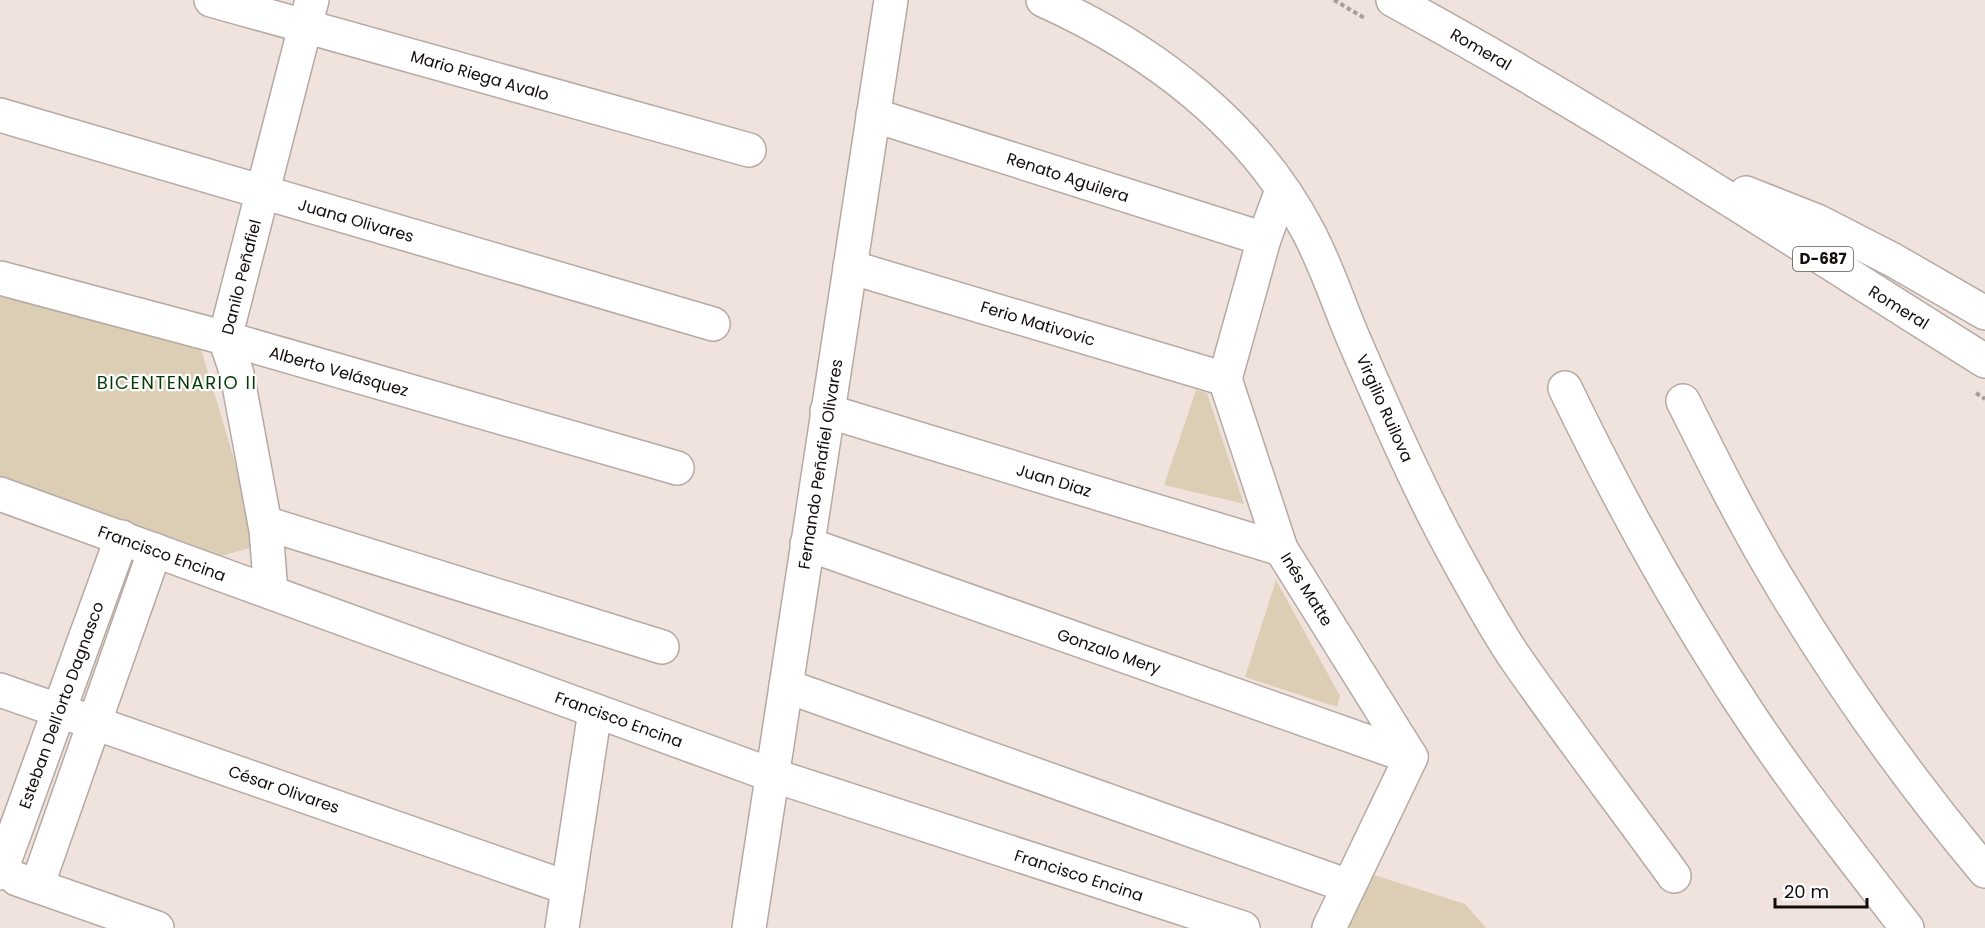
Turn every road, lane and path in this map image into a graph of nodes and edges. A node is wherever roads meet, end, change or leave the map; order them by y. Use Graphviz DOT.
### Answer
graph roads {
  1 [pos="211,0"];
  2 [pos="891,0"];
  3 [pos="1043,0"];
  4 [pos="1393,0"];
  5 [pos="309,13"];
  6 [pos="0,115"];
  7 [pos="873,115"];
  8 [pos="749,150"];
  9 [pos="1660,158"];
  10 [pos="1282,190"];
  11 [pos="262,192"];
  12 [pos="1264,239"];
  13 [pos="850,267"];
  14 [pos="0,278"];
  15 [pos="1985,313"];
  16 [pos="713,324"];
  17 [pos="225,338"];
  18 [pos="1985,361"];
  19 [pos="1225,379"];
  20 [pos="1565,388"];
  21 [pos="1683,401"];
  22 [pos="828,411"];
  23 [pos="677,468"];
  24 [pos="0,494"];
  25 [pos="265,523"];
  26 [pos="122,537"];
  27 [pos="807,544"];
  28 [pos="1281,549"];
  29 [pos="155,550"];
  30 [pos="272,592"];
  31 [pos="662,647"];
  32 [pos="786,686"];
  33 [pos="0,690"];
  34 [pos="60,711"];
  35 [pos="595,711"];
  36 [pos="94,723"];
  37 [pos="1411,757"];
  38 [pos="772,776"];
  39 [pos="1985,871"];
  40 [pos="0,873"];
  41 [pos="1674,876"];
  42 [pos="36,886"];
  43 [pos="1348,886"];
  44 [pos="568,888"];
  45 [pos="754,926"];
  46 [pos="157,928"];
  47 [pos="562,928"];
  48 [pos="1243,928"];
  49 [pos="1329,928"];
  50 [pos="1907,928"];
  1 -- 5 [label="main road, Mario Riega Avalo"];
  2 -- 7 [label="main road, Fernando Peñafiel Olivares"];
  3 -- 10 [label="main road, Virgilio Ruilova"];
  4 -- 9 [label="main road, Romeral / D-687"];
  5 -- 8 [label="main road, Mario Riega Avalo"];
  5 -- 11 [label="main road, Danilo Peñafiel"];
  6 -- 11 [label="main road, Juana Olivares"];
  7 -- 12 [label="main road, Renato Aguilera"];
  7 -- 13 [label="main road, Fernando Peñafiel Olivares"];
  9 -- 15 [label="main road, Romeral / D-687"];
  9 -- 18 [label="main road, Romeral / D-687"];
  10 -- 12 [label="main road"];
  10 -- 41 [label="main road, Virgilio Ruilova"];
  11 -- 16 [label="main road, Juana Olivares"];
  11 -- 17 [label="main road, Danilo Peñafiel"];
  12 -- 19 [label="main road"];
  13 -- 19 [label="main road, Ferio Mativovic"];
  13 -- 22 [label="main road, Fernando Peñafiel Olivares"];
  14 -- 17 [label="main road, Alberto Velásquez"];
  17 -- 23 [label="main road, Alberto Velásquez"];
  17 -- 25 [label="main road, Danilo Peñafiel"];
  19 -- 28 [label="main road, Inés Matte"];
  20 -- 50 [label="main road"];
  21 -- 39 [label="main road"];
  22 -- 27 [label="main road, Fernando Peñafiel Olivares"];
  22 -- 28 [label="main road, Juan Diaz"];
  24 -- 26 [label="main road, Francisco Encina"];
  25 -- 30 [label="main road, Danilo Peñafiel"];
  25 -- 31 [label="main road"];
  26 -- 29 [label="main road, Francisco Encina"];
  26 -- 34 [label="main road, Esteban Dell'orto Dagnasco"];
  27 -- 32 [label="main road, Fernando Peñafiel Olivares"];
  27 -- 37 [label="main road, Gonzalo Mery"];
  28 -- 37 [label="main road, Inés Matte"];
  29 -- 30 [label="main road, Francisco Encina"];
  29 -- 36 [label="main road"];
  30 -- 35 [label="main road, Francisco Encina"];
  32 -- 38 [label="main road, Fernando Peñafiel Olivares"];
  32 -- 43 [label="main road"];
  33 -- 34 [label="main road, César Olivares"];
  34 -- 36 [label="main road, César Olivares"];
  34 -- 40 [label="main road, Esteban Dell'orto Dagnasco"];
  35 -- 38 [label="main road, Francisco Encina"];
  35 -- 44 [label="main road"];
  36 -- 42 [label="main road"];
  36 -- 44 [label="main road, César Olivares"];
  37 -- 43 [label="main road"];
  38 -- 45 [label="main road, Fernando Peñafiel Olivares"];
  38 -- 48 [label="main road, Francisco Encina"];
  40 -- 42 [label="main road"];
  42 -- 46 [label="main road"];
  43 -- 49 [label="main road"];
  44 -- 47 [label="main road"];
}
